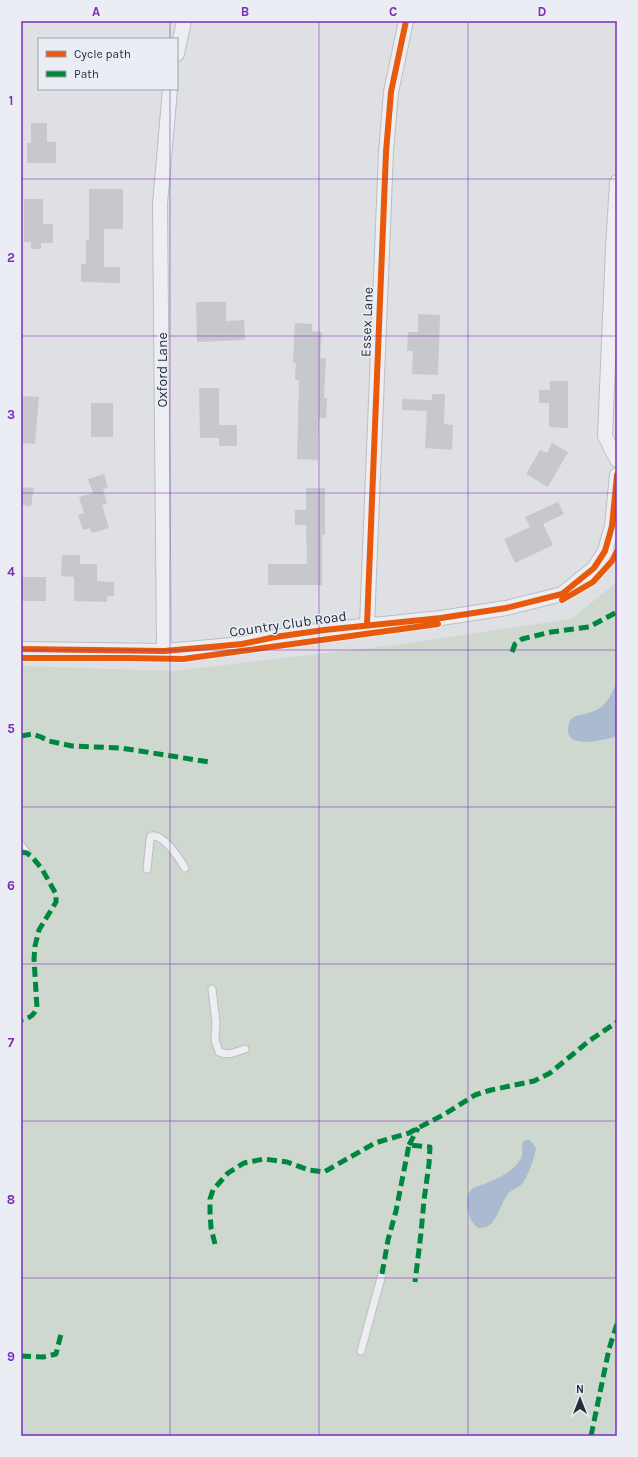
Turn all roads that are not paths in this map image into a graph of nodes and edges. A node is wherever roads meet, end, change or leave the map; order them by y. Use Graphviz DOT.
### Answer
graph roads {
  1 [pos="184,21"];
  2 [pos="406,21"];
  3 [pos="178,49"];
  4 [pos="170,90"];
  5 [pos="617,182"];
  6 [pos="617,460"];
  7 [pos="617,475"];
  8 [pos="611,553"];
  9 [pos="367,625"];
  10 [pos="21,649"];
  11 [pos="164,652"];
  12 [pos="21,845"];
  13 [pos="27,853"];
  14 [pos="185,868"];
  15 [pos="147,869"];
  16 [pos="212,989"];
  17 [pos="245,1049"];
  18 [pos="382,1274"];
  19 [pos="361,1351"];
  1 -- 3 [label="street"];
  2 -- 9 [label="street, Essex Lane"];
  4 -- 11 [label="street, Oxford Lane"];
  5 -- 6 [label="street"];
  7 -- 8 [label="street, Country Club Road"];
  8 -- 9 [label="street, Country Club Road"];
  9 -- 11 [label="street, Country Club Road"];
  10 -- 11 [label="street, Country Club Road"];
  12 -- 13 [label="lane"];
  14 -- 15 [label="lane"];
  16 -- 17 [label="lane"];
  18 -- 19 [label="lane"];
}
